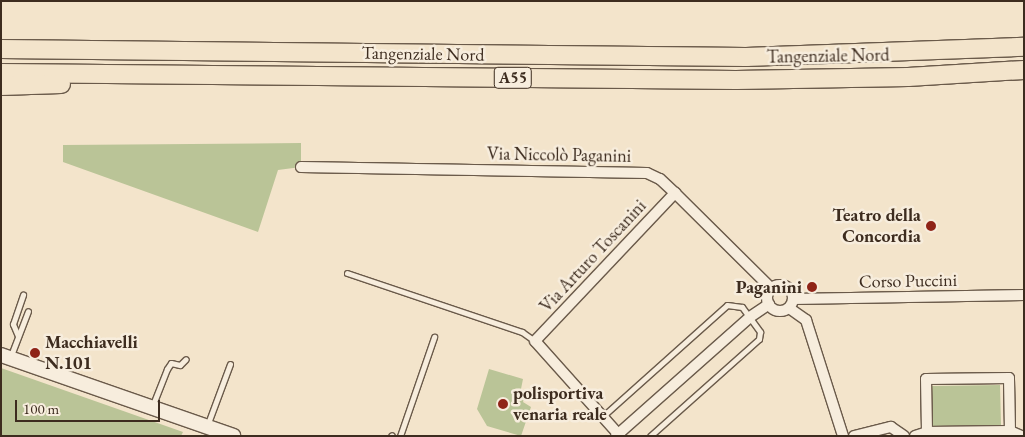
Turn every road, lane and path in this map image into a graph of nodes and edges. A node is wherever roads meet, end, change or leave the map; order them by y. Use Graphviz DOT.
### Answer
graph roads {
  1 [pos="1,44"];
  2 [pos="1024,47"];
  3 [pos="1,49"];
  4 [pos="41,49"];
  5 [pos="1024,70"];
  6 [pos="1,73"];
  7 [pos="198,74"];
  8 [pos="1,86"];
  9 [pos="301,167"];
  10 [pos="675,193"];
  11 [pos="347,273"];
  12 [pos="771,288"];
  13 [pos="23,295"];
  14 [pos="1024,295"];
  15 [pos="769,304"];
  16 [pos="791,304"];
  17 [pos="28,311"];
  18 [pos="750,317"];
  19 [pos="18,336"];
  20 [pos="434,337"];
  21 [pos="535,341"];
  22 [pos="5,357"];
  23 [pos="186,359"];
  24 [pos="230,364"];
  25 [pos="152,408"];
  26 [pos="603,416"];
  27 [pos="207,427"];
  28 [pos="1010,431"];
  29 [pos="926,432"];
  30 [pos="618,435"];
  31 [pos="233,436"];
  32 [pos="400,436"];
  33 [pos="650,436"];
  34 [pos="843,436"];
  35 [pos="854,436"];
  36 [pos="904,436"];
  37 [pos="914,436"];
  38 [pos="1021,436"];
  1 -- 4 [label="highway"];
  2 -- 4 [label="highway, Tangenziale Nord / A55"];
  3 -- 4 [label="highway, Tangenziale Nord / A55"];
  5 -- 7 [label="highway, Tangenziale Nord / A55"];
  6 -- 7 [label="highway, Tangenziale Nord / A55"];
  7 -- 8 [label="highway"];
  9 -- 10 [label="street, Via Niccolò Paganini"];
  10 -- 12 [label="street, Via Niccolò Paganini"];
  10 -- 21 [label="street, Via Arturo Toscanini"];
  11 -- 21 [label="lane"];
  12 -- 15 [label="street"];
  12 -- 16 [label="street"];
  13 -- 19 [label="lane"];
  14 -- 16 [label="street, Corso Puccini"];
  15 -- 16 [label="street"];
  15 -- 18 [label="street"];
  16 -- 34 [label="street"];
  17 -- 19 [label="lane"];
  18 -- 26 [label="lane"];
  18 -- 30 [label="street"];
  18 -- 33 [label="lane"];
  19 -- 22 [label="lane"];
  20 -- 32 [label="lane"];
  21 -- 26 [label="street"];
  22 -- 25 [label="street"];
  23 -- 25 [label="lane"];
  24 -- 27 [label="lane"];
  25 -- 27 [label="street"];
  26 -- 30 [label="street"];
  27 -- 31 [label="street"];
  28 -- 29 [label="street"];
  28 -- 29 [label="street"];
  28 -- 38 [label="street"];
  29 -- 37 [label="street"];
  35 -- 36 [label="street"];
}
